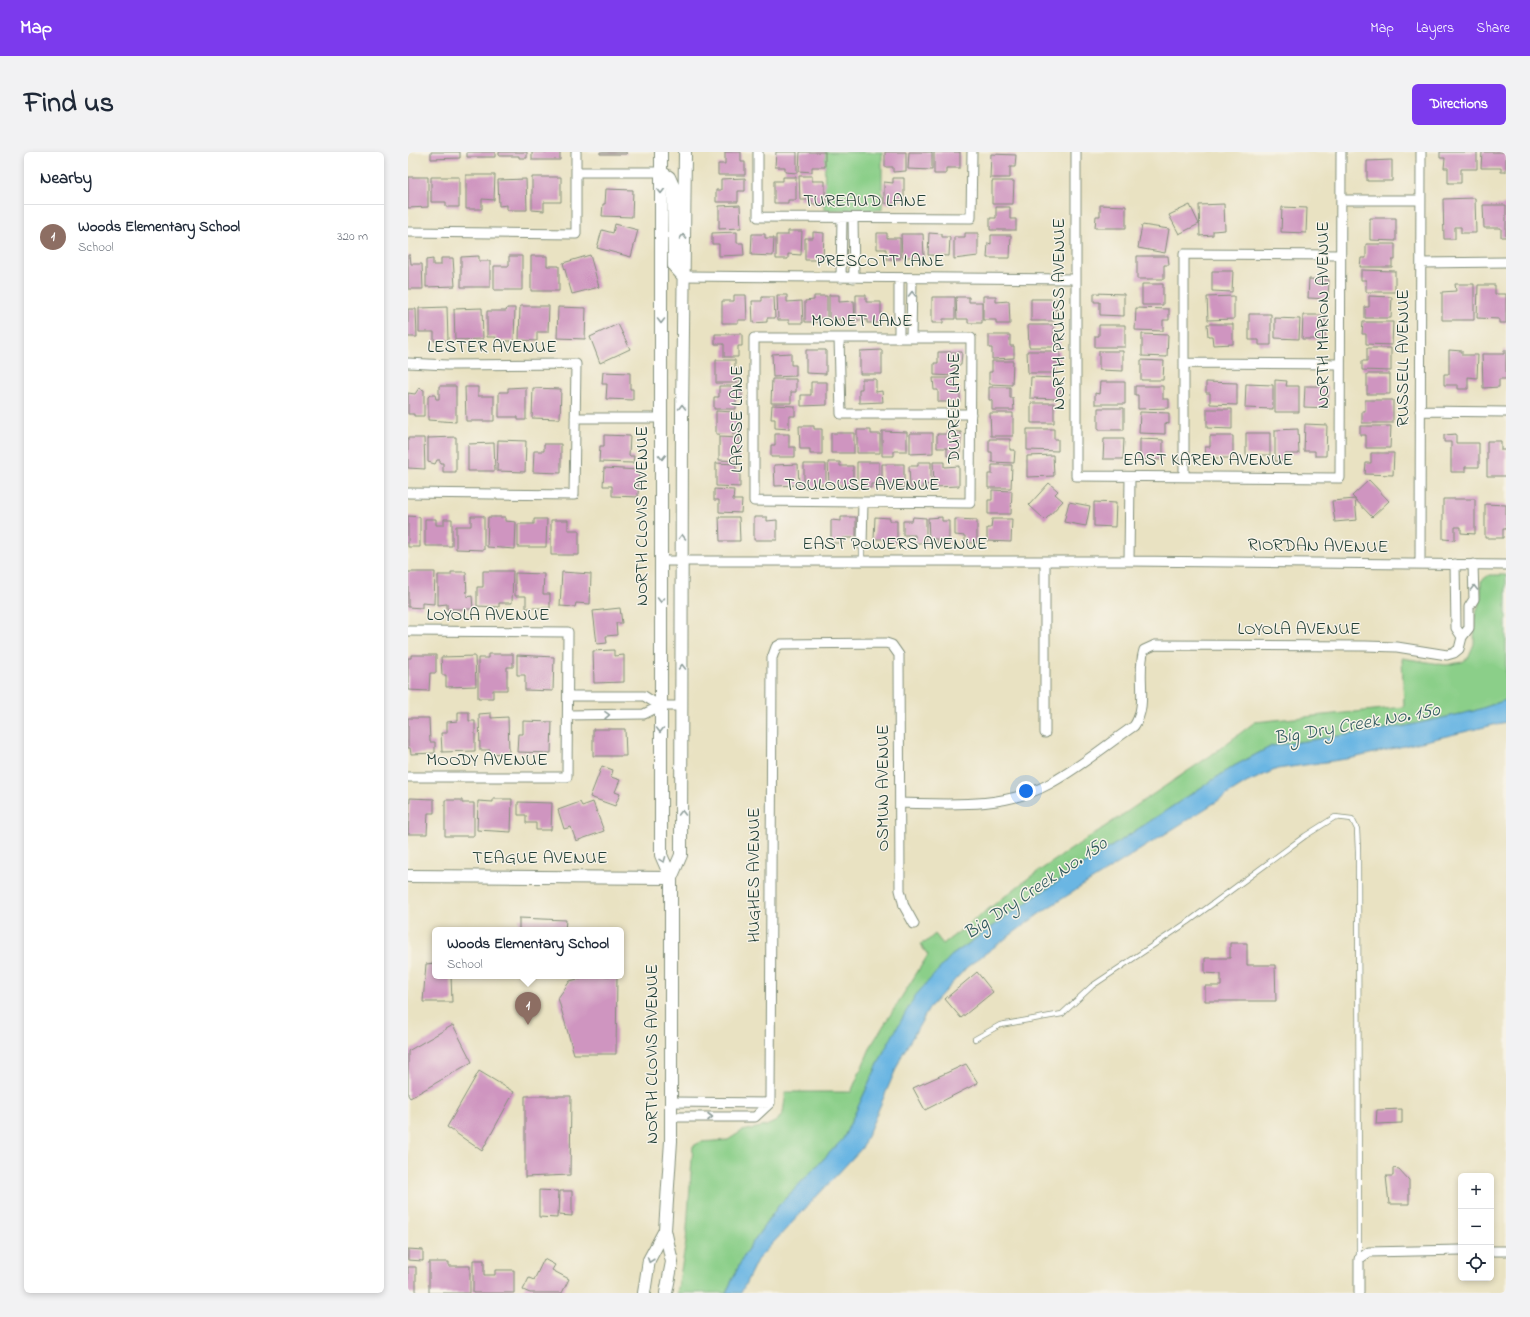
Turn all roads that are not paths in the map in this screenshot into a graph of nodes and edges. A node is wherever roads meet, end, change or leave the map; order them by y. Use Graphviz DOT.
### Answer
graph roads {
  1 [pos="576,152"];
  2 [pos="661,152"];
  3 [pos="685,152"];
  4 [pos="758,152"];
  5 [pos="972,152"];
  6 [pos="1076,152"];
  7 [pos="1340,152"];
  8 [pos="1421,152"];
  9 [pos="576,172"];
  10 [pos="661,172"];
  11 [pos="1341,200"];
  12 [pos="1421,200"];
  13 [pos="842,218"];
  14 [pos="853,218"];
  15 [pos="408,232"];
  16 [pos="1340,254"];
  17 [pos="1506,262"];
  18 [pos="1421,263"];
  19 [pos="683,276"];
  20 [pos="841,278"];
  21 [pos="854,278"];
  22 [pos="899,278"];
  23 [pos="912,279"];
  24 [pos="1076,279"];
  25 [pos="754,338"];
  26 [pos="840,338"];
  27 [pos="899,338"];
  28 [pos="911,338"];
  29 [pos="971,338"];
  30 [pos="408,363"];
  31 [pos="1184,363"];
  32 [pos="1340,364"];
  33 [pos="1420,411"];
  34 [pos="1506,412"];
  35 [pos="971,414"];
  36 [pos="575,418"];
  37 [pos="662,418"];
  38 [pos="1076,476"];
  39 [pos="1130,477"];
  40 [pos="1184,477"];
  41 [pos="1340,478"];
  42 [pos="408,493"];
  43 [pos="754,501"];
  44 [pos="863,502"];
  45 [pos="970,502"];
  46 [pos="862,545"];
  47 [pos="661,561"];
  48 [pos="682,561"];
  49 [pos="862,561"];
  50 [pos="1045,561"];
  51 [pos="1129,561"];
  52 [pos="1420,564"];
  53 [pos="1455,564"];
  54 [pos="1473,564"];
  55 [pos="1506,564"];
  56 [pos="1456,607"];
  57 [pos="1469,607"];
  58 [pos="408,631"];
  59 [pos="1462,637"];
  60 [pos="776,647"];
  61 [pos="568,696"];
  62 [pos="660,706"];
  63 [pos="681,706"];
  64 [pos="568,715"];
  65 [pos="1045,733"];
  66 [pos="408,777"];
  67 [pos="900,803"];
  68 [pos="408,876"];
  69 [pos="671,878"];
  70 [pos="914,924"];
  71 [pos="975,1039"];
  72 [pos="670,1102"];
  73 [pos="770,1103"];
  74 [pos="671,1117"];
  75 [pos="665,1230"];
  76 [pos="1458,1250"];
  77 [pos="1494,1251"];
  78 [pos="1506,1251"];
  79 [pos="1359,1259"];
  80 [pos="644,1293"];
  81 [pos="666,1293"];
  82 [pos="1359,1293"];
  1 -- 9 [label="street"];
  2 -- 10 [label="main road, NORTH CLOVIS AVENUE"];
  19 -- 3 [label="main road, NORTH CLOVIS AVENUE, one-way"];
  4 -- 13 [label="street, TUREAUD LANE"];
  5 -- 14 [label="street, TUREAUD LANE"];
  6 -- 24 [label="street, NORTH PRUESS AVENUE"];
  7 -- 11 [label="street, NORTH MARION AVENUE"];
  8 -- 12 [label="street, RUSSELL AVENUE"];
  9 -- 10 [label="street"];
  9 -- 15 [label="street"];
  10 -- 19 [label="main road"];
  10 -- 37 [label="main road, NORTH CLOVIS AVENUE, one-way"];
  11 -- 12 [label="street"];
  11 -- 16 [label="street, NORTH MARION AVENUE"];
  12 -- 18 [label="street, RUSSELL AVENUE"];
  13 -- 14 [label="street, TUREAUD LANE"];
  13 -- 20 [label="street"];
  14 -- 21 [label="street"];
  16 -- 31 [label="street"];
  16 -- 32 [label="street, NORTH MARION AVENUE"];
  17 -- 18 [label="street"];
  18 -- 33 [label="street, RUSSELL AVENUE"];
  19 -- 20 [label="street, PRESCOTT LANE"];
  48 -- 19 [label="main road, NORTH CLOVIS AVENUE, one-way"];
  20 -- 21 [label="street, PRESCOTT LANE"];
  21 -- 22 [label="street, PRESCOTT LANE"];
  22 -- 23 [label="street, PRESCOTT LANE"];
  22 -- 27 [label="street"];
  23 -- 24 [label="street, PRESCOTT LANE"];
  28 -- 23 [label="street, one-way"];
  24 -- 38 [label="street, NORTH PRUESS AVENUE"];
  25 -- 26 [label="street, MONET LANE"];
  25 -- 43 [label="street, LAROSE LANE"];
  26 -- 27 [label="street, MONET LANE"];
  26 -- 35 [label="street"];
  27 -- 28 [label="street, MONET LANE"];
  28 -- 29 [label="street, MONET LANE"];
  29 -- 35 [label="street, DUPREE LANE"];
  30 -- 36 [label="street, LESTER AVENUE"];
  31 -- 32 [label="street"];
  31 -- 40 [label="street"];
  32 -- 41 [label="street, NORTH MARION AVENUE"];
  33 -- 34 [label="street"];
  33 -- 52 [label="street, RUSSELL AVENUE"];
  35 -- 45 [label="street, DUPREE LANE"];
  36 -- 37 [label="street"];
  36 -- 42 [label="street"];
  37 -- 47 [label="main road, NORTH CLOVIS AVENUE, one-way"];
  38 -- 39 [label="street, EAST KAREN AVENUE"];
  39 -- 40 [label="street, EAST KAREN AVENUE"];
  39 -- 51 [label="street"];
  40 -- 41 [label="street, EAST KAREN AVENUE"];
  43 -- 44 [label="street, TOULOUSE AVENUE"];
  44 -- 45 [label="street, TOULOUSE AVENUE"];
  44 -- 46 [label="street"];
  46 -- 49 [label="lane"];
  47 -- 48 [label="street, EAST POWERS AVENUE"];
  47 -- 62 [label="main road, NORTH CLOVIS AVENUE, one-way"];
  48 -- 49 [label="street, EAST POWERS AVENUE"];
  63 -- 48 [label="main road, NORTH CLOVIS AVENUE, one-way"];
  49 -- 50 [label="street, EAST POWERS AVENUE"];
  50 -- 51 [label="street, EAST POWERS AVENUE"];
  50 -- 65 [label="street"];
  51 -- 52 [label="street, RIORDAN AVENUE"];
  52 -- 53 [label="street, RIORDAN AVENUE"];
  53 -- 54 [label="street, RIORDAN AVENUE"];
  53 -- 56 [label="street"];
  54 -- 55 [label="street, RIORDAN AVENUE"];
  57 -- 54 [label="street, one-way"];
  56 -- 57 [label="street"];
  56 -- 59 [label="street"];
  57 -- 59 [label="street"];
  58 -- 61 [label="street, LOYOLA AVENUE"];
  59 -- 67 [label="street, LOYOLA AVENUE"];
  60 -- 67 [label="street, OSMUN AVENUE"];
  60 -- 73 [label="street, HUGHES AVENUE"];
  61 -- 62 [label="street"];
  61 -- 64 [label="street"];
  62 -- 63 [label="street"];
  64 -- 62 [label="street, one-way"];
  62 -- 69 [label="main road, NORTH CLOVIS AVENUE, one-way"];
  69 -- 63 [label="main road, NORTH CLOVIS AVENUE, one-way"];
  64 -- 66 [label="street, MOODY AVENUE"];
  67 -- 70 [label="street, OSMUN AVENUE"];
  68 -- 69 [label="main road, TEAGUE AVENUE"];
  69 -- 72 [label="main road, NORTH CLOVIS AVENUE"];
  71 -- 79 [label="lane"];
  72 -- 73 [label="street"];
  72 -- 74 [label="main road, NORTH CLOVIS AVENUE"];
  74 -- 73 [label="street, one-way"];
  74 -- 75 [label="main road, NORTH CLOVIS AVENUE"];
  75 -- 80 [label="main road, NORTH CLOVIS AVENUE, one-way"];
  75 -- 81 [label="main road, NORTH CLOVIS AVENUE"];
  76 -- 79 [label="street"];
  77 -- 78 [label="street"];
  79 -- 82 [label="street"];
}
